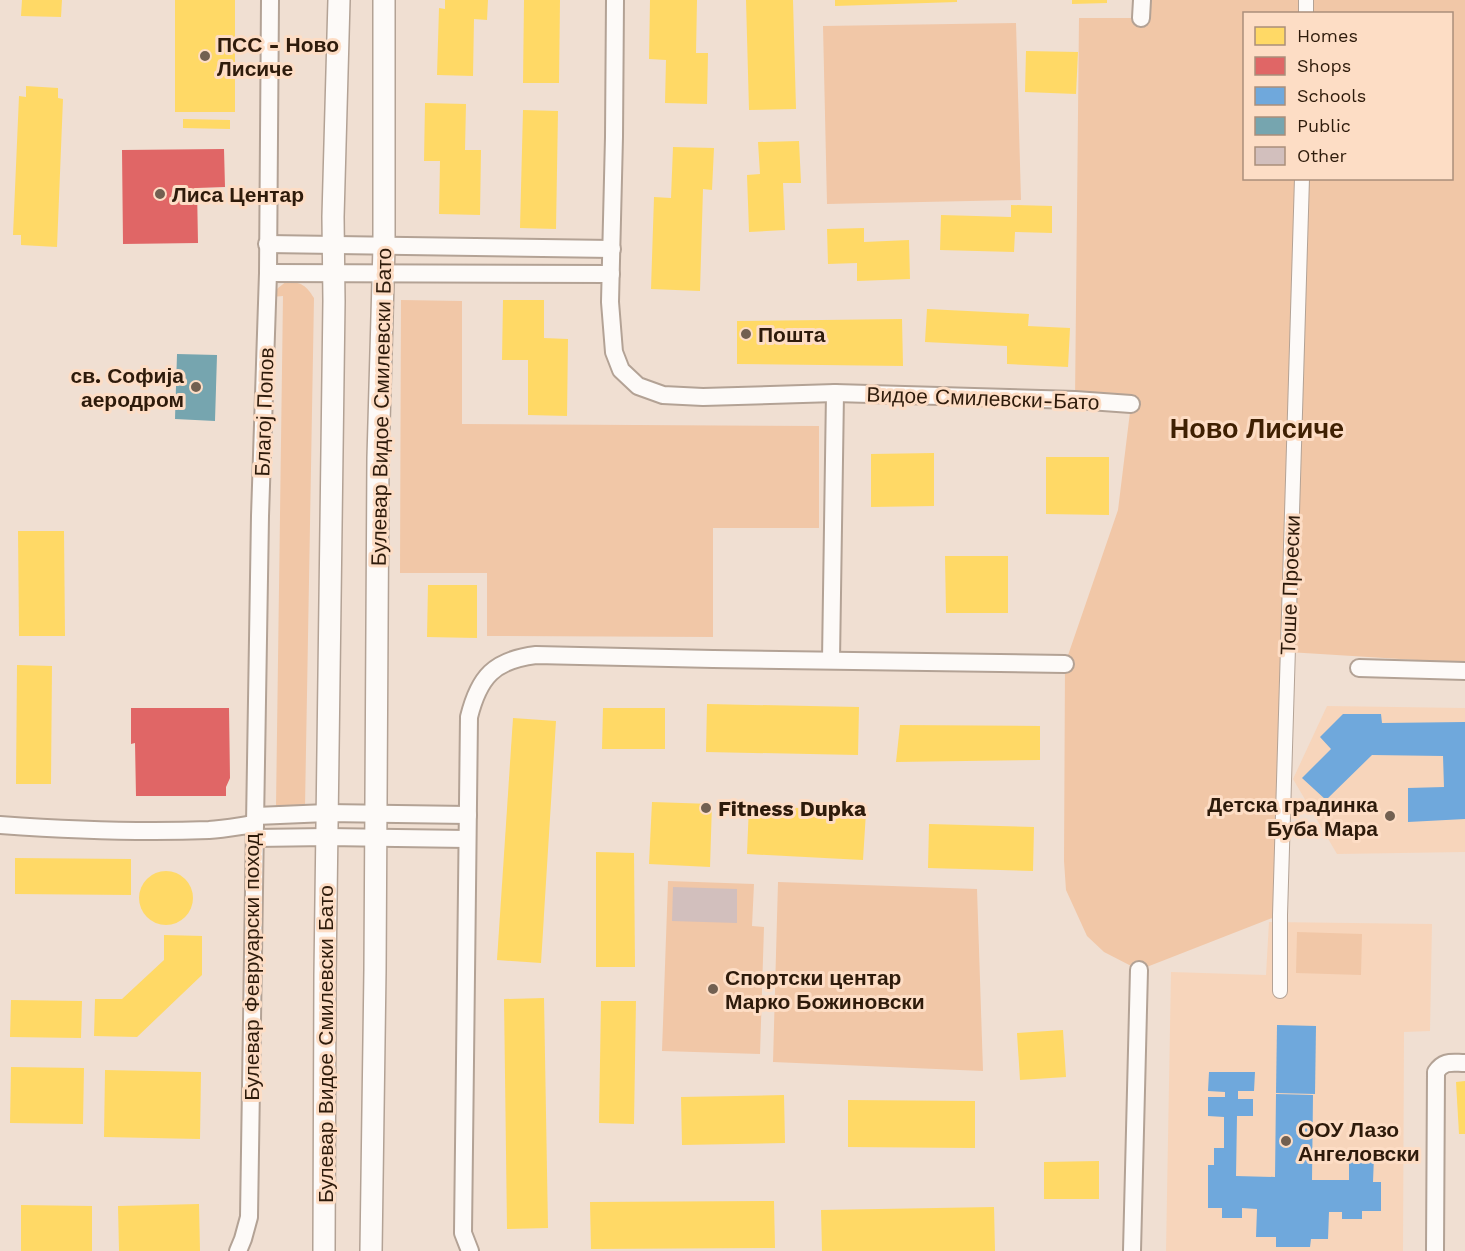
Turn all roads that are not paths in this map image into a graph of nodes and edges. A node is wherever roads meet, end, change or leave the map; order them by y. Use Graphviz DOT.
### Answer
graph roads {
  1 [pos="270,0"];
  2 [pos="339,0"];
  3 [pos="384,0"];
  4 [pos="615,0"];
  5 [pos="1142,0"];
  6 [pos="1141,18"];
  7 [pos="1302,180"];
  8 [pos="267,244"];
  9 [pos="333,246"];
  10 [pos="384,246"];
  11 [pos="612,249"];
  12 [pos="333,272"];
  13 [pos="268,273"];
  14 [pos="384,273"];
  15 [pos="611,274"];
  16 [pos="835,393"];
  17 [pos="1131,404"];
  18 [pos="831,660"];
  19 [pos="1065,664"];
  20 [pos="1359,668"];
  21 [pos="1465,671"];
  22 [pos="327,813"];
  23 [pos="375,814"];
  24 [pos="468,815"];
  25 [pos="0,825"];
  26 [pos="255,826"];
  27 [pos="327,837"];
  28 [pos="375,838"];
  29 [pos="467,839"];
  30 [pos="1139,970"];
  31 [pos="1280,991"];
  32 [pos="1465,1063"];
  33 [pos="238,1251"];
  34 [pos="324,1251"];
  35 [pos="371,1251"];
  36 [pos="470,1251"];
  37 [pos="1132,1251"];
  38 [pos="1435,1251"];
  1 -- 8 [label="street, Благој Попов"];
  2 -- 9 [label="street, Булевар Видое Смилевски Бато"];
  3 -- 10 [label="street, Булевар Видое Смилевски Бато"];
  4 -- 11 [label="street, Видое Смилевски-Бато"];
  5 -- 6 [label="street"];
  7 -- 31 [label="street, Тоше Проески"];
  8 -- 9 [label="street"];
  8 -- 13 [label="street, Благој Попов"];
  9 -- 10 [label="street"];
  9 -- 12 [label="street, Булевар Видое Смилевски Бато"];
  10 -- 11 [label="street"];
  10 -- 14 [label="street, Булевар Видое Смилевски Бато"];
  11 -- 15 [label="street, Видое Смилевски-Бато"];
  12 -- 13 [label="street"];
  12 -- 14 [label="street"];
  12 -- 22 [label="street, Булевар Видое Смилевски Бато"];
  13 -- 26 [label="street, Благој Попов"];
  14 -- 15 [label="street"];
  14 -- 23 [label="street, Булевар Видое Смилевски Бато"];
  15 -- 16 [label="street, Видое Смилевски-Бато"];
  16 -- 17 [label="street, Видое Смилевски-Бато"];
  16 -- 18 [label="street"];
  18 -- 19 [label="street"];
  18 -- 24 [label="street"];
  20 -- 21 [label="street"];
  22 -- 23 [label="street"];
  22 -- 26 [label="street"];
  22 -- 27 [label="street, Булевар Видое Смилевски Бато"];
  23 -- 24 [label="street"];
  23 -- 28 [label="street, Булевар Видое Смилевски Бато"];
  24 -- 29 [label="street"];
  25 -- 26 [label="street, Булевар Февруарски поход"];
  26 -- 27 [label="street"];
  26 -- 33 [label="street, Булевар Февруарски поход"];
  27 -- 28 [label="street"];
  27 -- 34 [label="street, Булевар Видое Смилевски Бато"];
  28 -- 29 [label="street"];
  28 -- 35 [label="street, Булевар Видое Смилевски Бато"];
  29 -- 36 [label="street"];
  30 -- 37 [label="street"];
  32 -- 38 [label="street"];
}
